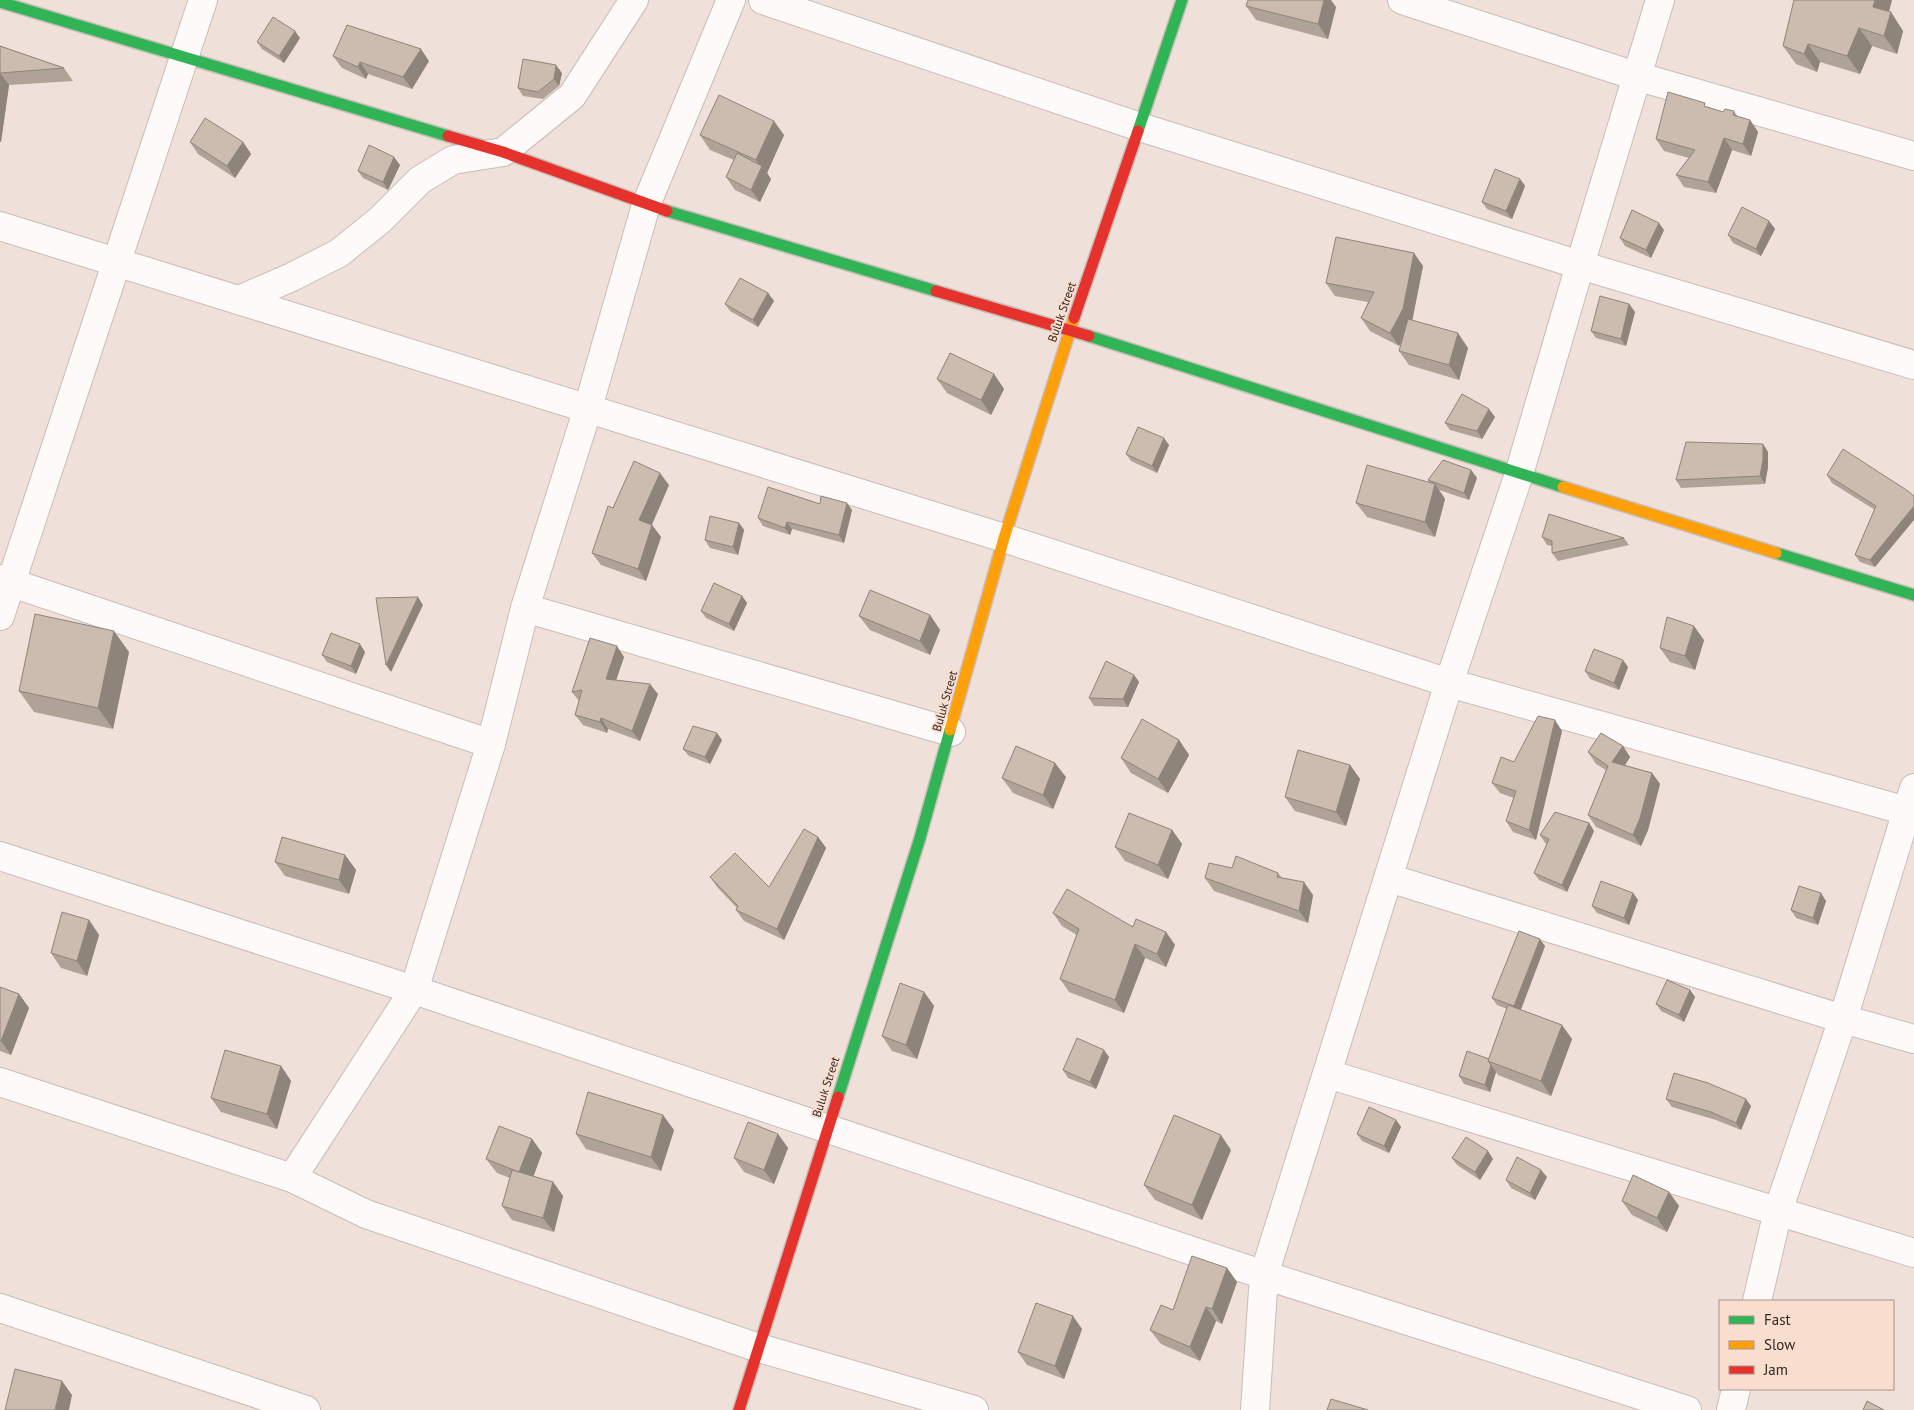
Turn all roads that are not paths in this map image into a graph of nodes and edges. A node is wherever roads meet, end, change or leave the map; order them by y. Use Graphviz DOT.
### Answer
graph roads {
  1 [pos="204,0"];
  2 [pos="634,0"];
  3 [pos="731,0"];
  4 [pos="762,0"];
  5 [pos="1182,0"];
  6 [pos="1402,0"];
  7 [pos="1660,0"];
  8 [pos="0,2"];
  9 [pos="186,56"];
  10 [pos="1636,76"];
  11 [pos="1140,127"];
  12 [pos="503,152"];
  13 [pos="1914,156"];
  14 [pos="646,205"];
  15 [pos="0,226"];
  16 [pos="118,263"];
  17 [pos="1580,265"];
  18 [pos="239,300"];
  19 [pos="1070,330"];
  20 [pos="1914,365"];
  21 [pos="588,408"];
  22 [pos="1519,474"];
  23 [pos="1004,538"];
  24 [pos="5,581"];
  25 [pos="1914,594"];
  26 [pos="525,608"];
  27 [pos="0,616"];
  28 [pos="1449,683"];
  29 [pos="950,732"];
  30 [pos="491,744"];
  31 [pos="1912,804"];
  32 [pos="0,856"];
  33 [pos="1389,878"];
  34 [pos="414,990"];
  35 [pos="1843,1019"];
  36 [pos="1914,1039"];
  37 [pos="1328,1074"];
  38 [pos="0,1082"];
  39 [pos="827,1130"];
  40 [pos="292,1178"];
  41 [pos="1778,1211"];
  42 [pos="1914,1253"];
  43 [pos="1264,1275"];
  44 [pos="1757,1300"];
  45 [pos="0,1308"];
  46 [pos="760,1348"];
  47 [pos="1736,1390"];
  48 [pos="306,1410"];
  49 [pos="739,1410"];
  50 [pos="974,1410"];
  51 [pos="1255,1410"];
  52 [pos="1687,1410"];
  53 [pos="1731,1410"];
  1 -- 9 [label="street"];
  2 -- 12 [label="street"];
  3 -- 14 [label="street"];
  4 -- 11 [label="street"];
  5 -- 11 [label="street, Buluk Street"];
  6 -- 10 [label="street"];
  7 -- 10 [label="street"];
  8 -- 9 [label="street"];
  9 -- 12 [label="street"];
  9 -- 16 [label="street"];
  10 -- 13 [label="street"];
  10 -- 17 [label="street"];
  11 -- 17 [label="street"];
  11 -- 19 [label="street, Buluk Street"];
  12 -- 14 [label="street"];
  12 -- 18 [label="street"];
  14 -- 19 [label="street"];
  14 -- 21 [label="street"];
  15 -- 16 [label="street"];
  16 -- 18 [label="street"];
  16 -- 24 [label="street"];
  17 -- 20 [label="street"];
  17 -- 22 [label="street"];
  18 -- 21 [label="street"];
  19 -- 22 [label="street"];
  19 -- 23 [label="street, Buluk Street"];
  21 -- 23 [label="street"];
  21 -- 26 [label="street"];
  22 -- 25 [label="street"];
  22 -- 28 [label="street"];
  23 -- 28 [label="street"];
  23 -- 29 [label="street, Buluk Street"];
  24 -- 27 [label="street"];
  24 -- 30 [label="street"];
  26 -- 29 [label="street"];
  26 -- 30 [label="street"];
  28 -- 31 [label="street"];
  28 -- 33 [label="street"];
  29 -- 39 [label="street, Buluk Street"];
  30 -- 34 [label="street"];
  31 -- 35 [label="street"];
  32 -- 34 [label="street"];
  33 -- 35 [label="street"];
  33 -- 37 [label="street"];
  34 -- 39 [label="street"];
  34 -- 40 [label="street"];
  35 -- 36 [label="street"];
  35 -- 41 [label="street"];
  37 -- 41 [label="street"];
  37 -- 43 [label="street"];
  38 -- 40 [label="street"];
  39 -- 43 [label="street"];
  39 -- 46 [label="street, Buluk Street"];
  40 -- 46 [label="street"];
  41 -- 42 [label="street"];
  41 -- 44 [label="street"];
  43 -- 51 [label="street"];
  43 -- 52 [label="street"];
  45 -- 48 [label="street"];
  46 -- 49 [label="street, Buluk Street"];
  46 -- 50 [label="street"];
  47 -- 53 [label="street"];
}
